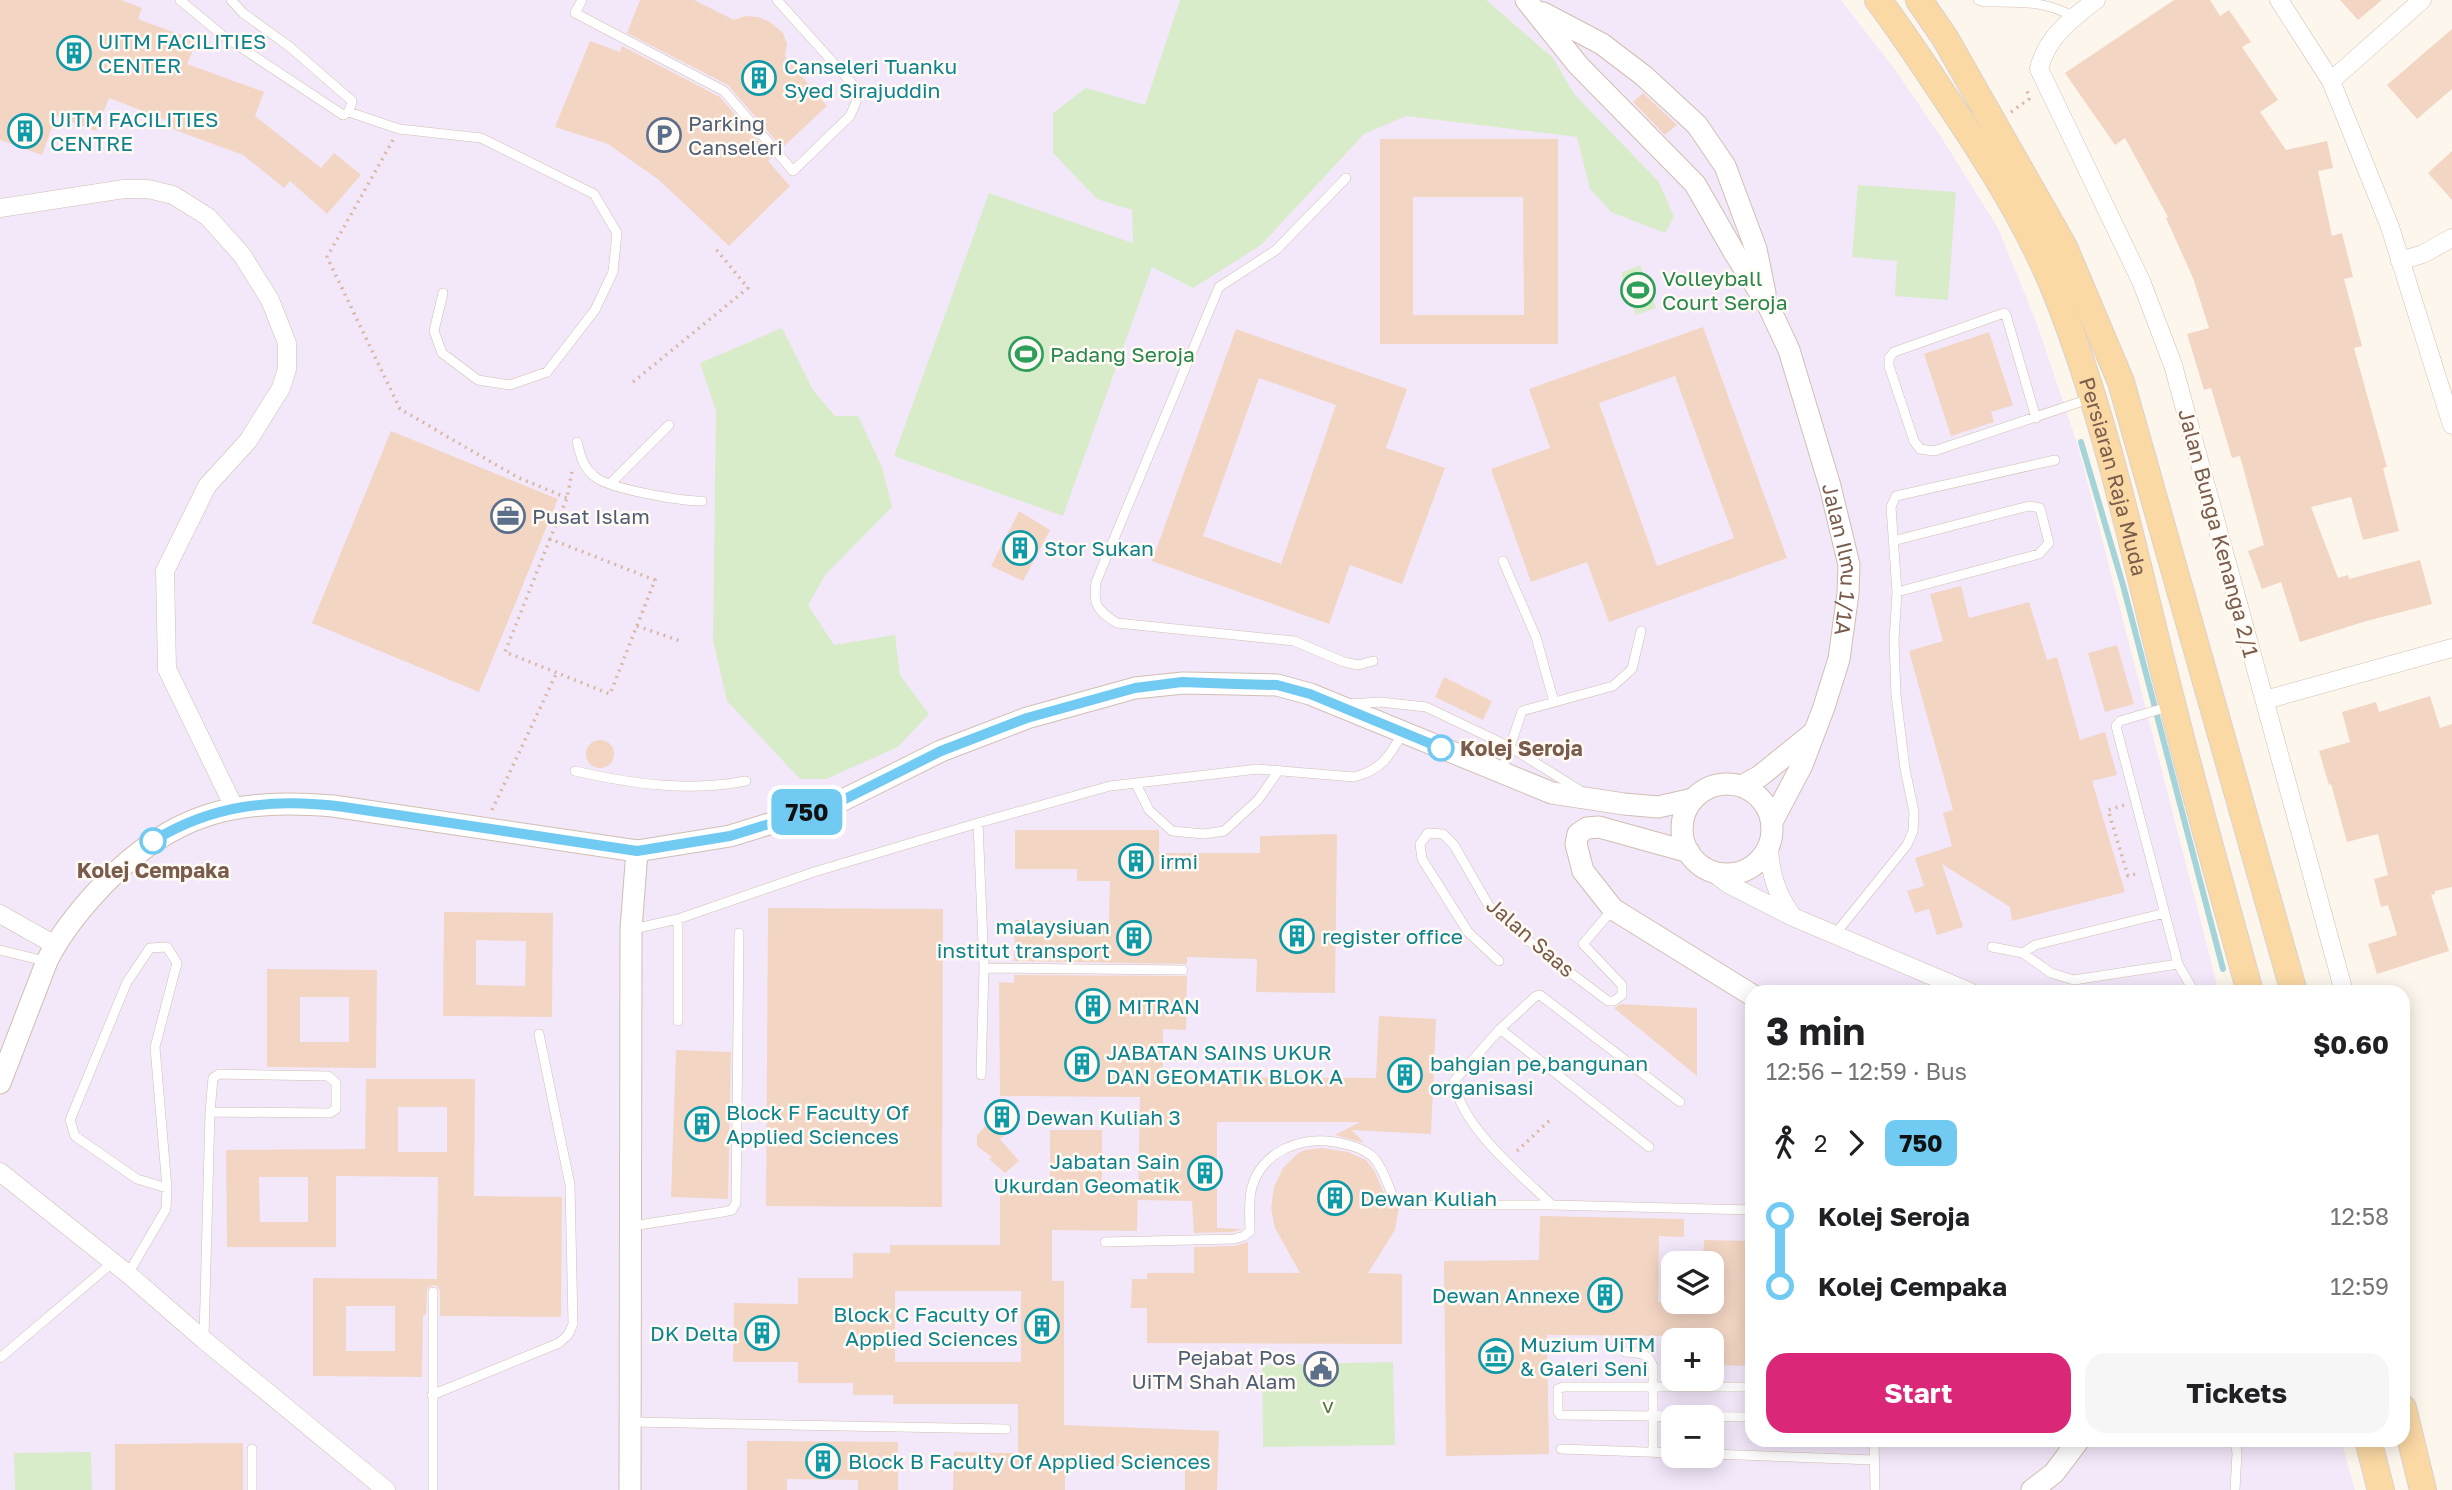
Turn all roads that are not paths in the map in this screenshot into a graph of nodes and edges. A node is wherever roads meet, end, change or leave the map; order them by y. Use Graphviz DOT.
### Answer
graph roads {
  1 [pos="180,0"];
  2 [pos="231,0"];
  3 [pos="582,0"];
  4 [pos="776,0"];
  5 [pos="1878,0"];
  6 [pos="1919,0"];
  7 [pos="1978,0"];
  8 [pos="2096,0"];
  9 [pos="2279,0"];
  10 [pos="2422,0"];
  11 [pos="1531,5"];
  12 [pos="2074,17"];
  13 [pos="2331,81"];
  14 [pos="349,112"];
  15 [pos="1346,178"];
  16 [pos="0,208"];
  17 [pos="2452,239"];
  18 [pos="2400,261"];
  19 [pos="443,292"];
  20 [pos="1768,305"];
  21 [pos="2092,398"];
  22 [pos="2036,418"];
  23 [pos="669,425"];
  24 [pos="2452,425"];
  25 [pos="577,442"];
  26 [pos="2055,460"];
  27 [pos="610,484"];
  28 [pos="702,501"];
  29 [pos="1894,541"];
  30 [pos="1503,561"];
  31 [pos="1897,593"];
  32 [pos="1641,631"];
  33 [pos="2452,648"];
  34 [pos="1373,661"];
  35 [pos="2265,700"];
  36 [pos="1554,702"];
  37 [pos="1336,704"];
  38 [pos="2165,708"];
  39 [pos="1403,732"];
  40 [pos="1813,733"];
  41 [pos="1510,747"];
  42 [pos="575,771"];
  43 [pos="1279,771"];
  44 [pos="1501,773"];
  45 [pos="746,781"];
  46 [pos="1136,783"];
  47 [pos="1742,786"];
  48 [pos="1592,798"];
  49 [pos="1693,799"];
  50 [pos="234,807"];
  51 [pos="1772,822"];
  52 [pos="978,823"];
  53 [pos="1769,847"];
  54 [pos="637,851"];
  55 [pos="1689,852"];
  56 [pos="1710,870"];
  57 [pos="1613,909"];
  58 [pos="2165,914"];
  59 [pos="0,915"];
  60 [pos="1793,916"];
  61 [pos="678,919"];
  62 [pos="631,929"];
  63 [pos="739,933"];
  64 [pos="1836,933"];
  65 [pos="1992,947"];
  66 [pos="0,950"];
  67 [pos="51,953"];
  68 [pos="2023,953"];
  69 [pos="1499,961"];
  70 [pos="2178,964"];
  71 [pos="984,968"];
  72 [pos="1183,971"];
  73 [pos="1953,985"];
  74 [pos="2190,985"];
  75 [pos="2248,985"];
  76 [pos="2292,985"];
  77 [pos="2342,985"];
  78 [pos="1745,991"];
  79 [pos="678,1021"];
  80 [pos="1500,1029"];
  81 [pos="539,1034"];
  82 [pos="982,1075"];
  83 [pos="0,1083"];
  84 [pos="1680,1102"];
  85 [pos="210,1112"];
  86 [pos="1649,1147"];
  87 [pos="0,1171"];
  88 [pos="167,1188"];
  89 [pos="1552,1205"];
  90 [pos="1745,1210"];
  91 [pos="630,1227"];
  92 [pos="1105,1242"];
  93 [pos="112,1263"];
  94 [pos="128,1274"];
  95 [pos="433,1292"];
  96 [pos="204,1340"];
  97 [pos="1625,1352"];
  98 [pos="0,1358"];
  99 [pos="1652,1387"];
  100 [pos="1745,1387"];
  101 [pos="432,1395"];
  102 [pos="1653,1416"];
  103 [pos="1745,1417"];
  104 [pos="629,1422"];
  105 [pos="1006,1429"];
  106 [pos="2410,1437"];
  107 [pos="1874,1447"];
  108 [pos="2074,1447"];
  109 [pos="2236,1447"];
  110 [pos="2370,1447"];
  111 [pos="252,1449"];
  112 [pos="1561,1449"];
  113 [pos="1653,1452"];
  114 [pos="1661,1452"];
  115 [pos="1724,1454"];
  116 [pos="1874,1460"];
  117 [pos="252,1490"];
  118 [pos="386,1490"];
  119 [pos="433,1490"];
  120 [pos="630,1490"];
  121 [pos="1875,1490"];
  122 [pos="2032,1490"];
  123 [pos="2235,1490"];
  124 [pos="2381,1490"];
  125 [pos="2423,1490"];
  1 -- 14 [label="lane"];
  2 -- 14 [label="lane"];
  3 -- 4 [label="lane"];
  5 -- 21 [label="main road, Persiaran Raja Muda"];
  6 -- 76 [label="main road, Persiaran Raja Muda"];
  7 -- 12 [label="lane"];
  8 -- 12 [label="street, Jalan Bunga Kenanga 2/1"];
  9 -- 13 [label="street"];
  10 -- 13 [label="street"];
  11 -- 20 [label="street"];
  11 -- 20 [label="street"];
  12 -- 35 [label="street, Jalan Bunga Kenanga 2/1"];
  13 -- 18 [label="street"];
  14 -- 19 [label="lane"];
  15 -- 34 [label="lane"];
  16 -- 50 [label="street"];
  17 -- 18 [label="street"];
  18 -- 24 [label="street"];
  20 -- 40 [label="street, Jalan Ilmu 1/1A"];
  21 -- 22 [label="lane"];
  21 -- 38 [label="main road, Persiaran Raja Muda"];
  22 -- 22 [label="lane"];
  23 -- 27 [label="lane"];
  25 -- 27 [label="lane"];
  26 -- 29 [label="lane"];
  27 -- 28 [label="lane"];
  29 -- 31 [label="lane"];
  29 -- 31 [label="lane"];
  30 -- 36 [label="lane"];
  31 -- 64 [label="lane"];
  32 -- 36 [label="lane"];
  33 -- 35 [label="street"];
  35 -- 77 [label="street, Jalan Bunga Kenanga 2/1"];
  36 -- 41 [label="lane"];
  37 -- 39 [label="street"];
  37 -- 41 [label="lane"];
  37 -- 54 [label="street"];
  38 -- 58 [label="lane"];
  38 -- 75 [label="main road, Persiaran Raja Muda"];
  39 -- 43 [label="lane"];
  39 -- 44 [label="street"];
  40 -- 47 [label="street, Jalan Ilmu 1/1A"];
  40 -- 51 [label="street"];
  41 -- 44 [label="lane"];
  41 -- 48 [label="lane"];
  42 -- 45 [label="lane"];
  43 -- 46 [label="lane"];
  43 -- 46 [label="lane"];
  44 -- 48 [label="street"];
  46 -- 52 [label="lane"];
  47 -- 49 [label="street"];
  47 -- 51 [label="street"];
  48 -- 49 [label="street"];
  49 -- 55 [label="street"];
  50 -- 54 [label="street"];
  50 -- 67 [label="street"];
  51 -- 53 [label="street"];
  52 -- 61 [label="lane"];
  52 -- 71 [label="lane"];
  53 -- 56 [label="street"];
  53 -- 60 [label="street"];
  54 -- 62 [label="street"];
  55 -- 56 [label="street"];
  55 -- 57 [label="street"];
  56 -- 60 [label="street"];
  57 -- 69 [label="lane, Jalan Saas"];
  57 -- 78 [label="street"];
  58 -- 68 [label="lane"];
  58 -- 70 [label="lane"];
  59 -- 67 [label="street"];
  60 -- 64 [label="street"];
  61 -- 62 [label="lane"];
  61 -- 79 [label="lane"];
  62 -- 91 [label="street"];
  63 -- 91 [label="lane"];
  64 -- 73 [label="street"];
  65 -- 68 [label="lane"];
  66 -- 67 [label="lane"];
  67 -- 83 [label="street"];
  68 -- 70 [label="lane"];
  70 -- 74 [label="lane"];
  71 -- 72 [label="lane"];
  71 -- 82 [label="lane"];
  80 -- 84 [label="lane"];
  80 -- 86 [label="lane"];
  80 -- 89 [label="lane"];
  81 -- 101 [label="lane"];
  85 -- 85 [label="lane"];
  85 -- 96 [label="lane"];
  87 -- 93 [label="street"];
  88 -- 88 [label="lane"];
  88 -- 94 [label="lane"];
  89 -- 90 [label="lane"];
  89 -- 92 [label="lane"];
  91 -- 104 [label="street"];
  93 -- 94 [label="street"];
  93 -- 98 [label="lane"];
  94 -- 96 [label="street"];
  95 -- 101 [label="lane"];
  96 -- 118 [label="street"];
  97 -- 99 [label="lane"];
  99 -- 100 [label="lane"];
  99 -- 102 [label="lane"];
  99 -- 102 [label="lane"];
  101 -- 119 [label="lane"];
  102 -- 103 [label="lane"];
  102 -- 113 [label="lane"];
  104 -- 105 [label="lane"];
  104 -- 120 [label="street"];
  106 -- 125 [label="main road"];
  107 -- 116 [label="lane"];
  108 -- 122 [label="street"];
  109 -- 123 [label="lane"];
  110 -- 124 [label="main road"];
  111 -- 117 [label="lane"];
  112 -- 113 [label="lane"];
  113 -- 114 [label="lane"];
  115 -- 116 [label="lane"];
  116 -- 121 [label="lane"];
}
